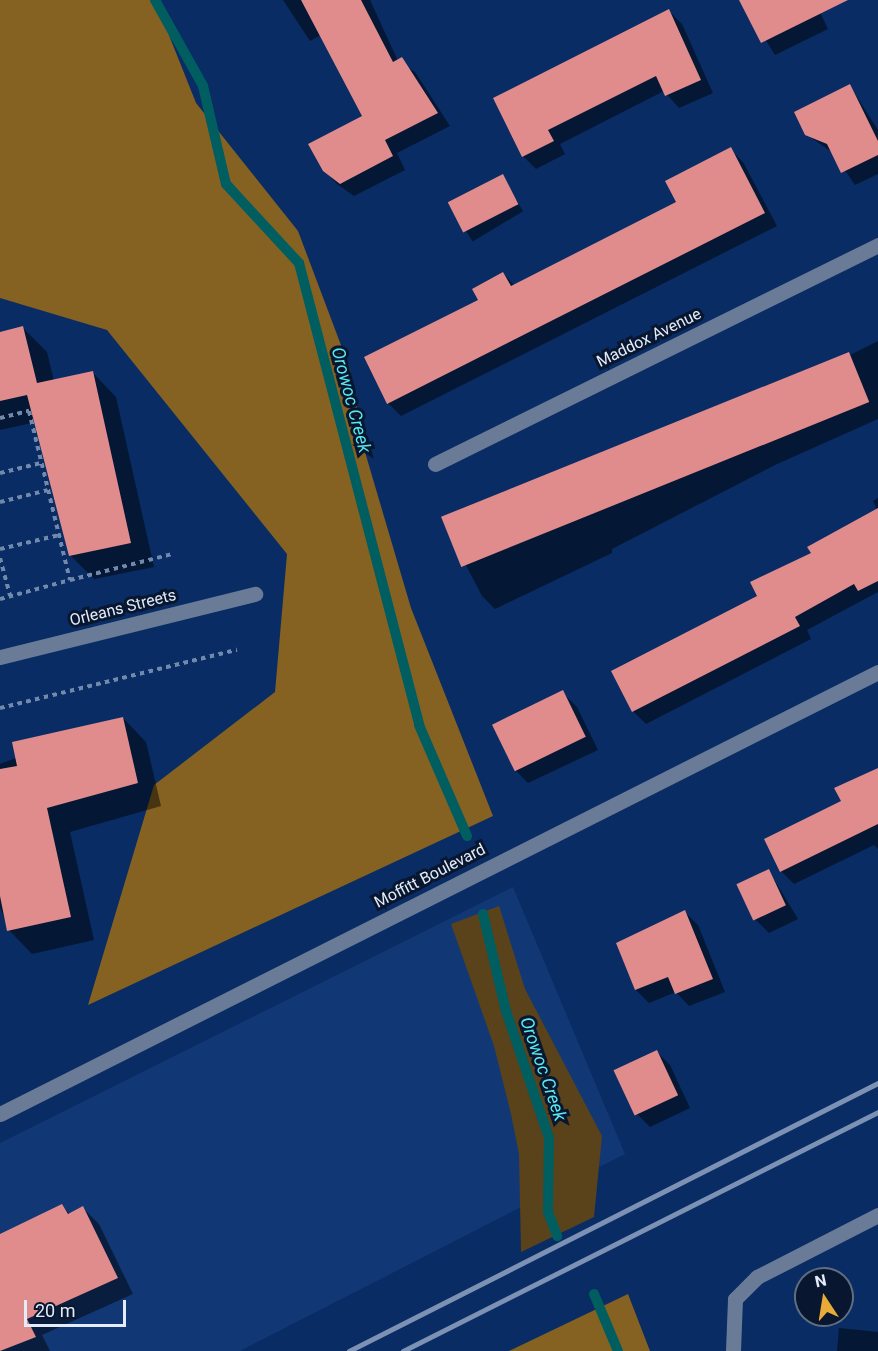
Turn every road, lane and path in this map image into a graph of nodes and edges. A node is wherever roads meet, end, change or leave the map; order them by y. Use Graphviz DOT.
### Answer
graph roads {
  1 [pos="878,245"];
  2 [pos="0,418"];
  3 [pos="41,463"];
  4 [pos="435,464"];
  5 [pos="0,473"];
  6 [pos="48,490"];
  7 [pos="0,502"];
  8 [pos="59,535"];
  9 [pos="0,549"];
  10 [pos="172,554"];
  11 [pos="0,558"];
  12 [pos="70,580"];
  13 [pos="255,594"];
  14 [pos="10,596"];
  15 [pos="0,599"];
  16 [pos="237,650"];
  17 [pos="0,657"];
  18 [pos="878,672"];
  19 [pos="0,708"];
  20 [pos="0,1114"];
  21 [pos="878,1215"];
  22 [pos="734,1351"];
  1 -- 4 [label="street, Maddox Avenue"];
  2 -- 3 [label="path"];
  3 -- 5 [label="path"];
  3 -- 6 [label="path"];
  6 -- 7 [label="path"];
  6 -- 8 [label="path"];
  8 -- 9 [label="path"];
  8 -- 12 [label="path"];
  10 -- 12 [label="path"];
  11 -- 14 [label="path"];
  12 -- 14 [label="path"];
  13 -- 17 [label="street, Orleans Streets"];
  14 -- 15 [label="path"];
  16 -- 19 [label="path"];
  18 -- 20 [label="street, Moffitt Boulevard"];
  21 -- 22 [label="street"];
}
